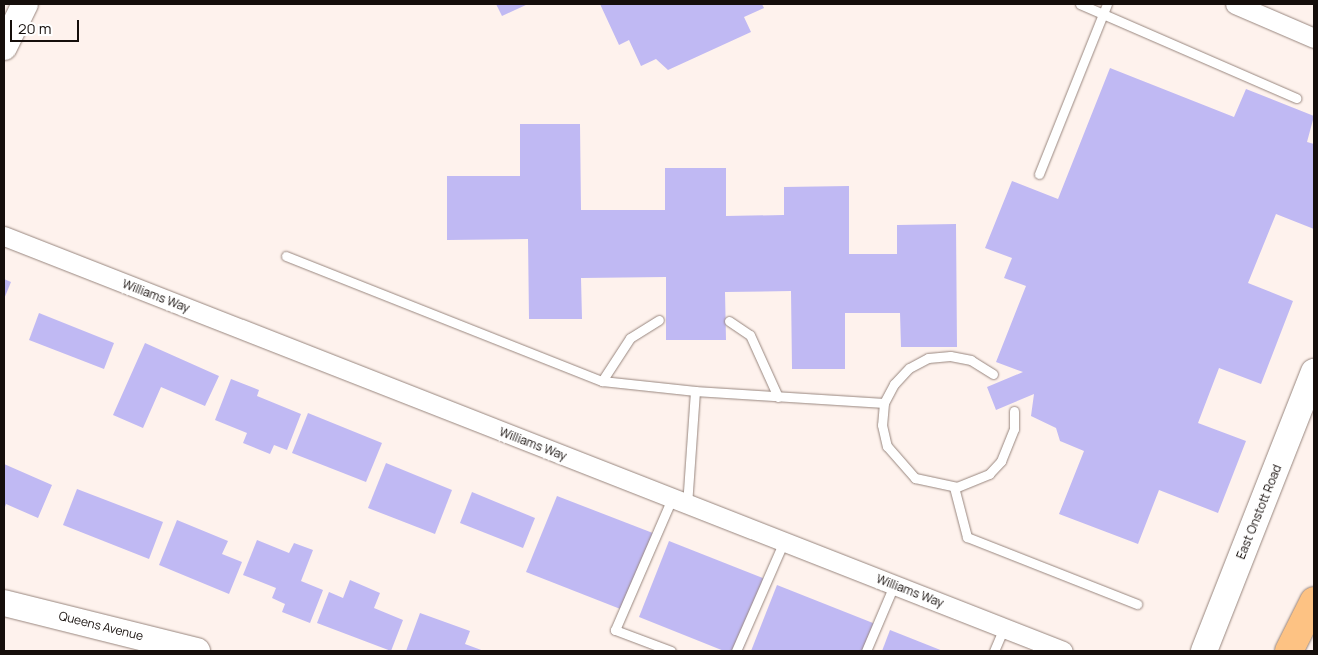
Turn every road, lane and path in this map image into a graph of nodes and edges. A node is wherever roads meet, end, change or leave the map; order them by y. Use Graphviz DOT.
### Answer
graph roads {
  1 [pos="25,4"];
  2 [pos="1080,4"];
  3 [pos="1234,4"];
  4 [pos="1105,8"];
  5 [pos="1314,38"];
  6 [pos="4,47"];
  7 [pos="1296,98"];
  8 [pos="1039,174"];
  9 [pos="4,236"];
  10 [pos="286,256"];
  11 [pos="659,320"];
  12 [pos="728,321"];
  13 [pos="1314,372"];
  14 [pos="993,374"];
  15 [pos="602,381"];
  16 [pos="695,391"];
  17 [pos="778,397"];
  18 [pos="884,403"];
  19 [pos="1014,411"];
  20 [pos="954,487"];
  21 [pos="679,501"];
  22 [pos="784,542"];
  23 [pos="894,585"];
  24 [pos="1314,601"];
  25 [pos="4,603"];
  26 [pos="1137,604"];
  27 [pos="1004,628"];
  28 [pos="197,651"];
  29 [pos="671,651"];
  30 [pos="736,651"];
  31 [pos="866,651"];
  32 [pos="994,651"];
  33 [pos="1063,651"];
  34 [pos="1204,651"];
  35 [pos="1289,651"];
  1 -- 6 [label="street"];
  2 -- 4 [label="lane"];
  3 -- 5 [label="street"];
  4 -- 7 [label="lane"];
  4 -- 8 [label="lane"];
  9 -- 21 [label="street, Williams Way"];
  10 -- 15 [label="lane"];
  11 -- 15 [label="lane"];
  12 -- 17 [label="lane"];
  13 -- 34 [label="street, East Onstott Road"];
  14 -- 18 [label="lane"];
  15 -- 16 [label="lane"];
  16 -- 17 [label="lane"];
  16 -- 21 [label="lane"];
  17 -- 18 [label="lane"];
  18 -- 20 [label="lane"];
  19 -- 20 [label="lane"];
  20 -- 26 [label="lane"];
  21 -- 22 [label="street, Williams Way"];
  21 -- 29 [label="lane"];
  22 -- 23 [label="street, Williams Way"];
  22 -- 30 [label="lane"];
  23 -- 27 [label="street, Williams Way"];
  23 -- 31 [label="lane"];
  24 -- 35 [label="highway"];
  25 -- 28 [label="street, Queens Avenue"];
  27 -- 32 [label="lane"];
  27 -- 33 [label="street, Williams Way"];
}
